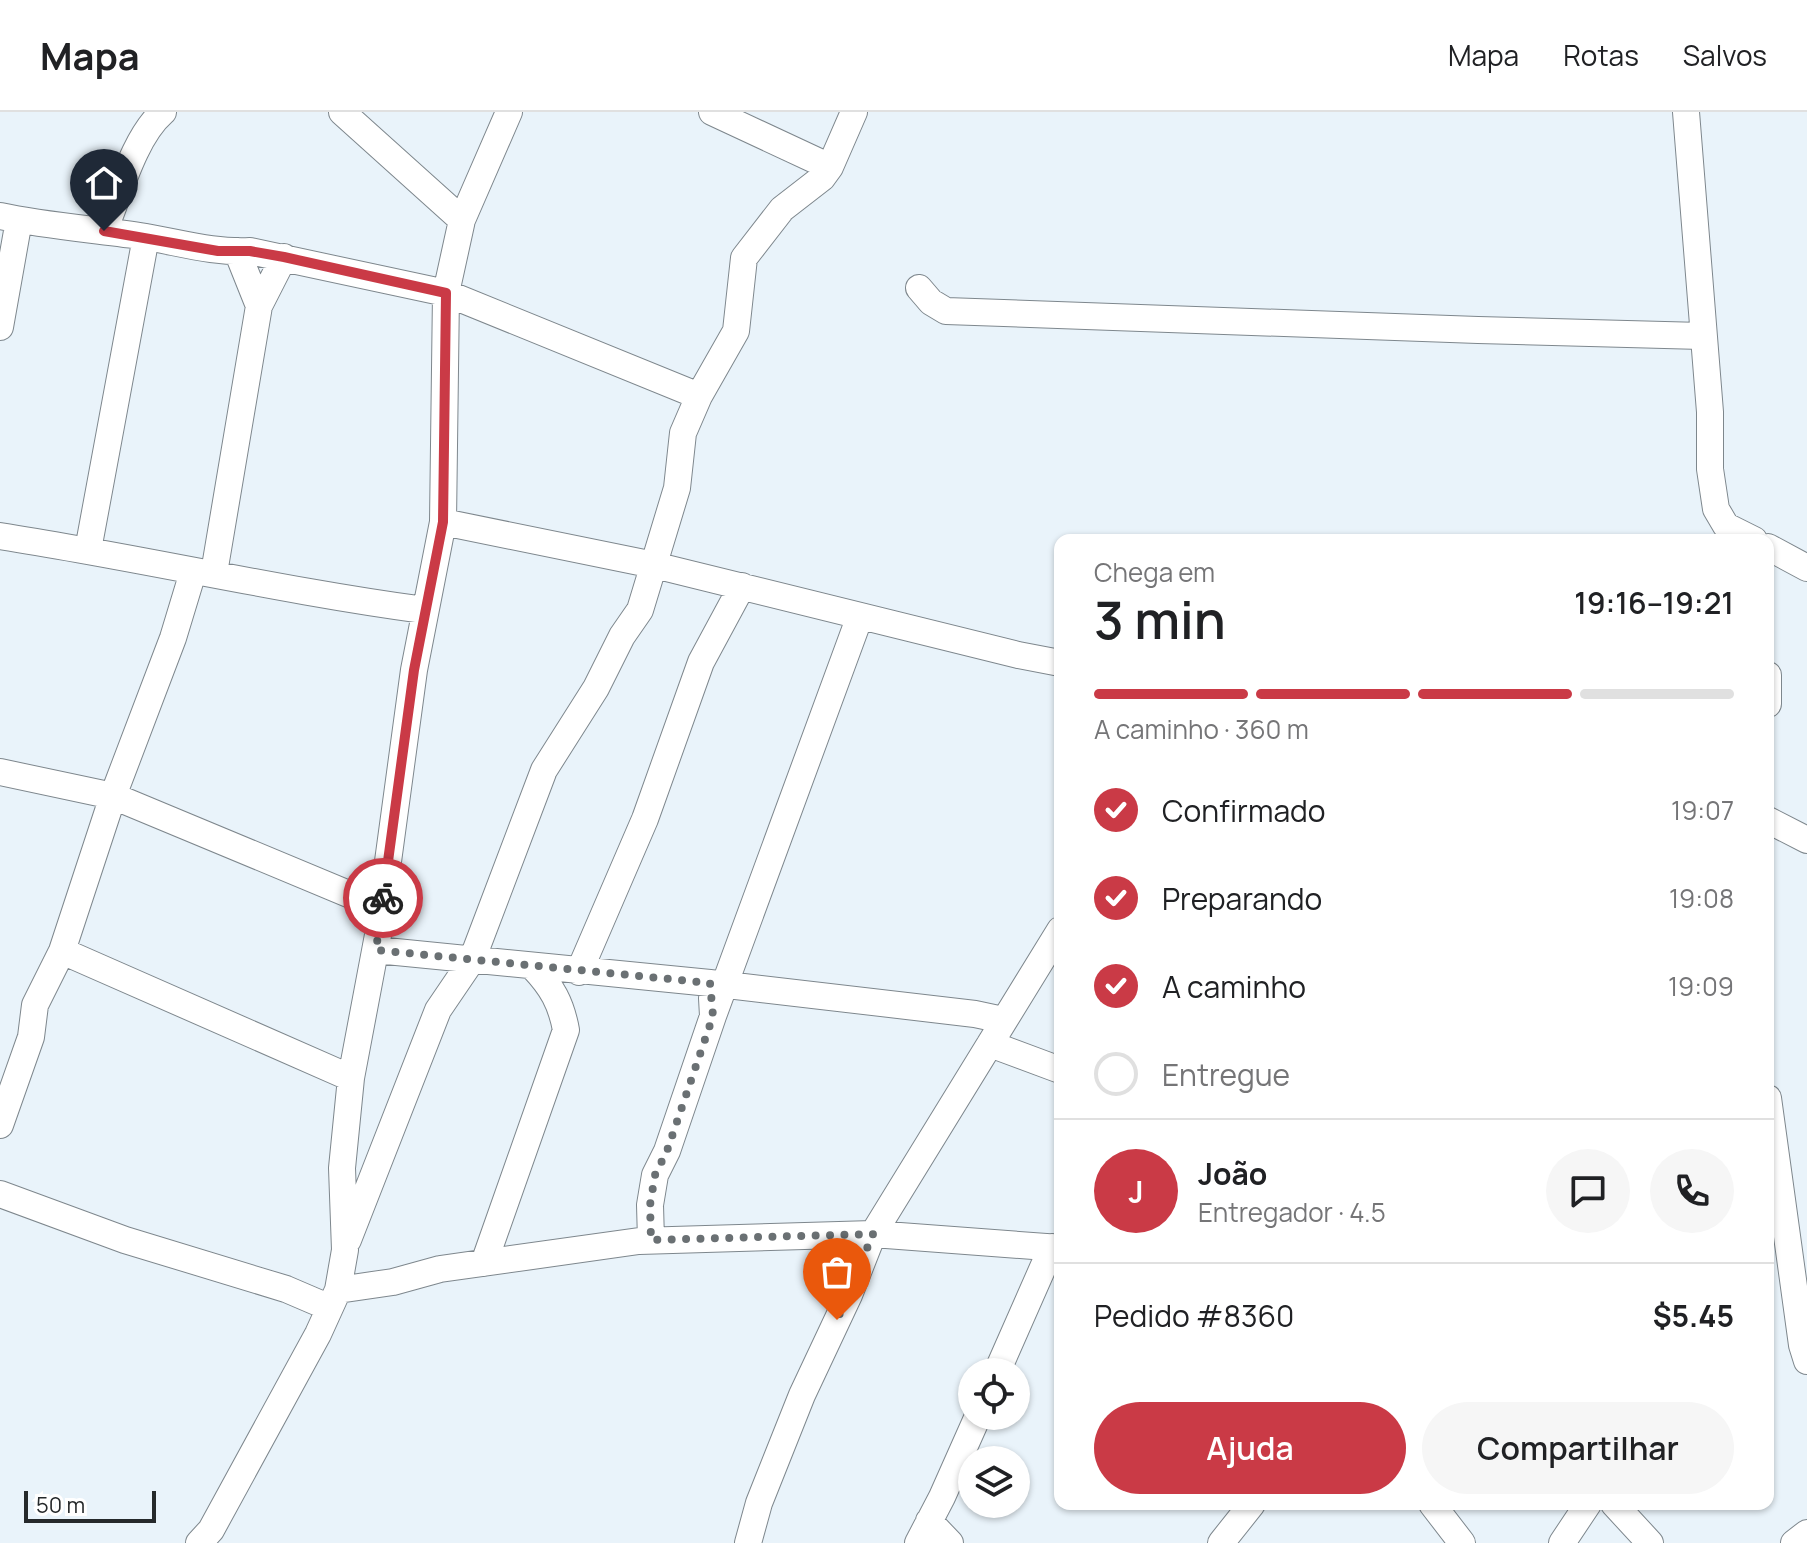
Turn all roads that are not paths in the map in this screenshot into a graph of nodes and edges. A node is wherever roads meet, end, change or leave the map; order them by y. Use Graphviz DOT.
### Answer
graph roads {
  1 [pos="163,112"];
  2 [pos="342,112"];
  3 [pos="509,112"];
  4 [pos="712,112"];
  5 [pos="854,112"];
  6 [pos="1686,112"];
  7 [pos="830,167"];
  8 [pos="9,218"];
  9 [pos="462,220"];
  10 [pos="104,231"];
  11 [pos="146,237"];
  12 [pos="237,251"];
  13 [pos="284,257"];
  14 [pos="919,288"];
  15 [pos="446,293"];
  16 [pos="259,306"];
  17 [pos="0,327"];
  18 [pos="1702,336"];
  19 [pos="699,396"];
  20 [pos="443,522"];
  21 [pos="1730,533"];
  22 [pos="0,536"];
  23 [pos="88,550"];
  24 [pos="1774,550"];
  25 [pos="654,565"];
  26 [pos="1807,568"];
  27 [pos="204,572"];
  28 [pos="742,586"];
  29 [pos="424,610"];
  30 [pos="860,616"];
  31 [pos="1054,662"];
  32 [pos="0,772"];
  33 [pos="113,796"];
  34 [pos="1774,823"];
  35 [pos="1807,840"];
  36 [pos="382,908"];
  37 [pos="1054,940"];
  38 [pos="376,950"];
  39 [pos="62,951"];
  40 [pos="472,960"];
  41 [pos="533,967"];
  42 [pos="579,972"];
  43 [pos="718,984"];
  44 [pos="1003,1020"];
  45 [pos="990,1044"];
  46 [pos="1054,1068"];
  47 [pos="351,1078"];
  48 [pos="0,1125"];
  49 [pos="1774,1132"];
  50 [pos="0,1194"];
  51 [pos="873,1234"];
  52 [pos="651,1240"];
  53 [pos="1054,1247"];
  54 [pos="345,1250"];
  55 [pos="1054,1251"];
  56 [pos="484,1263"];
  57 [pos="1799,1273"];
  58 [pos="333,1298"];
  59 [pos="1004,1358"];
  60 [pos="1807,1361"];
  61 [pos="971,1430"];
  62 [pos="1247,1510"];
  63 [pos="1437,1510"];
  64 [pos="1584,1510"];
  65 [pos="1620,1510"];
  66 [pos="924,1532"];
  67 [pos="1807,1533"];
  68 [pos="208,1539"];
  69 [pos="748,1543"];
  70 [pos="950,1543"];
  71 [pos="1221,1543"];
  72 [pos="1462,1543"];
  73 [pos="1562,1543"];
  74 [pos="1650,1543"];
  75 [pos="1794,1543"];
  1 -- 10 [label="street"];
  2 -- 9 [label="street"];
  3 -- 9 [label="street"];
  4 -- 7 [label="street"];
  5 -- 7 [label="street"];
  6 -- 18 [label="street"];
  7 -- 19 [label="street"];
  8 -- 10 [label="street"];
  8 -- 17 [label="street"];
  9 -- 15 [label="street"];
  10 -- 11 [label="street"];
  11 -- 12 [label="street"];
  11 -- 23 [label="street"];
  12 -- 13 [label="street"];
  12 -- 16 [label="street"];
  13 -- 15 [label="street"];
  13 -- 16 [label="street"];
  14 -- 18 [label="street"];
  15 -- 19 [label="street"];
  15 -- 20 [label="street"];
  16 -- 27 [label="street"];
  18 -- 21 [label="street"];
  19 -- 25 [label="street"];
  20 -- 25 [label="street"];
  20 -- 29 [label="street"];
  22 -- 23 [label="street"];
  23 -- 27 [label="street"];
  24 -- 26 [label="street"];
  25 -- 28 [label="street"];
  25 -- 40 [label="street"];
  27 -- 29 [label="street"];
  27 -- 33 [label="street"];
  28 -- 30 [label="street"];
  28 -- 42 [label="street"];
  29 -- 36 [label="street"];
  30 -- 31 [label="street"];
  30 -- 43 [label="street"];
  32 -- 33 [label="street"];
  33 -- 36 [label="street"];
  33 -- 39 [label="street"];
  34 -- 35 [label="street"];
  36 -- 38 [label="street"];
  37 -- 44 [label="street"];
  38 -- 40 [label="street"];
  38 -- 47 [label="street"];
  39 -- 47 [label="street"];
  39 -- 48 [label="street"];
  40 -- 41 [label="street"];
  40 -- 54 [label="street"];
  41 -- 42 [label="street"];
  41 -- 56 [label="street"];
  42 -- 43 [label="street"];
  43 -- 44 [label="street"];
  43 -- 52 [label="street"];
  44 -- 45 [label="street"];
  45 -- 46 [label="street"];
  45 -- 51 [label="street"];
  47 -- 54 [label="street"];
  49 -- 57 [label="street"];
  50 -- 58 [label="street"];
  51 -- 52 [label="street"];
  51 -- 53 [label="street"];
  51 -- 69 [label="street"];
  52 -- 56 [label="street"];
  54 -- 58 [label="street"];
  55 -- 59 [label="street"];
  56 -- 58 [label="street"];
  57 -- 60 [label="street"];
  58 -- 68 [label="street"];
  61 -- 66 [label="street"];
  62 -- 71 [label="street"];
  63 -- 72 [label="street"];
  64 -- 73 [label="street"];
  65 -- 74 [label="street"];
  66 -- 70 [label="street"];
  67 -- 75 [label="street"];
}
